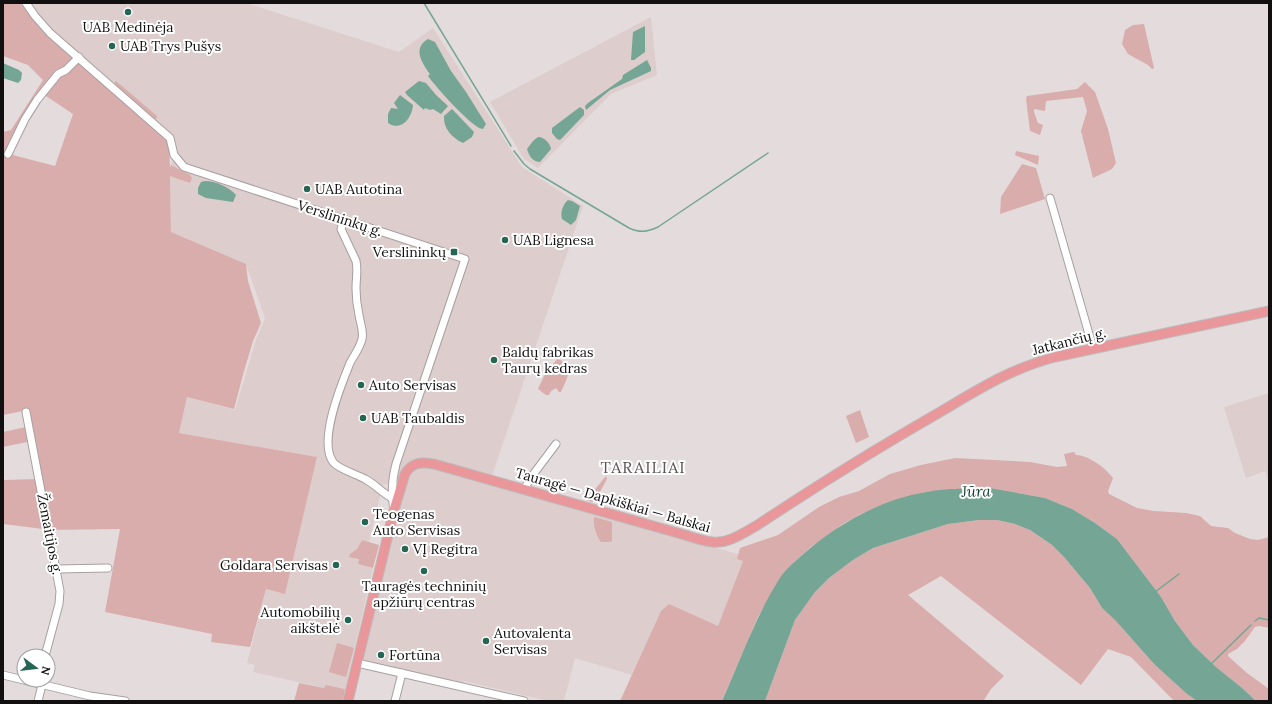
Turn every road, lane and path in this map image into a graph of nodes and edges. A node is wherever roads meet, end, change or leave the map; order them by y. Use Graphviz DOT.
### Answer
graph roads {
  1 [pos="26,3"];
  2 [pos="78,57"];
  3 [pos="8,154"];
  4 [pos="1050,198"];
  5 [pos="344,219"];
  6 [pos="1269,311"];
  7 [pos="1093,348"];
  8 [pos="26,412"];
  9 [pos="892,441"];
  10 [pos="556,444"];
  11 [pos="524,489"];
  12 [pos="392,498"];
  13 [pos="394,510"];
  14 [pos="108,568"];
  15 [pos="57,569"];
  16 [pos="47,648"];
  17 [pos="357,663"];
  18 [pos="402,673"];
  19 [pos="3,675"];
  20 [pos="16,678"];
  21 [pos="56,687"];
  22 [pos="39,688"];
  23 [pos="105,700"];
  24 [pos="38,701"];
  25 [pos="125,701"];
  26 [pos="348,701"];
  27 [pos="395,701"];
  28 [pos="524,701"];
  1 -- 2 [label="street, Verslininkų g."];
  2 -- 3 [label="street"];
  2 -- 5 [label="street, Verslininkų g."];
  4 -- 7 [label="street"];
  5 -- 12 [label="street"];
  5 -- 12 [label="street, Verslininkų g."];
  6 -- 7 [label="main road, Jatkančių g."];
  7 -- 9 [label="main road, Jatkančių g."];
  8 -- 15 [label="street, Žemaitijos g."];
  9 -- 11 [label="main road, Tauragė — Dapkiškiai — Balskai"];
  10 -- 11 [label="street"];
  11 -- 13 [label="main road, Tauragė — Dapkiškiai — Balskai"];
  12 -- 13 [label="street, Verslininkų g."];
  13 -- 17 [label="main road"];
  14 -- 15 [label="street"];
  15 -- 16 [label="street, Žemaitijos g."];
  17 -- 18 [label="street"];
  17 -- 26 [label="main road"];
  18 -- 27 [label="street"];
  18 -- 28 [label="street"];
  19 -- 20 [label="street"];
  21 -- 23 [label="street"];
  22 -- 24 [label="street"];
  23 -- 25 [label="street"];
}
